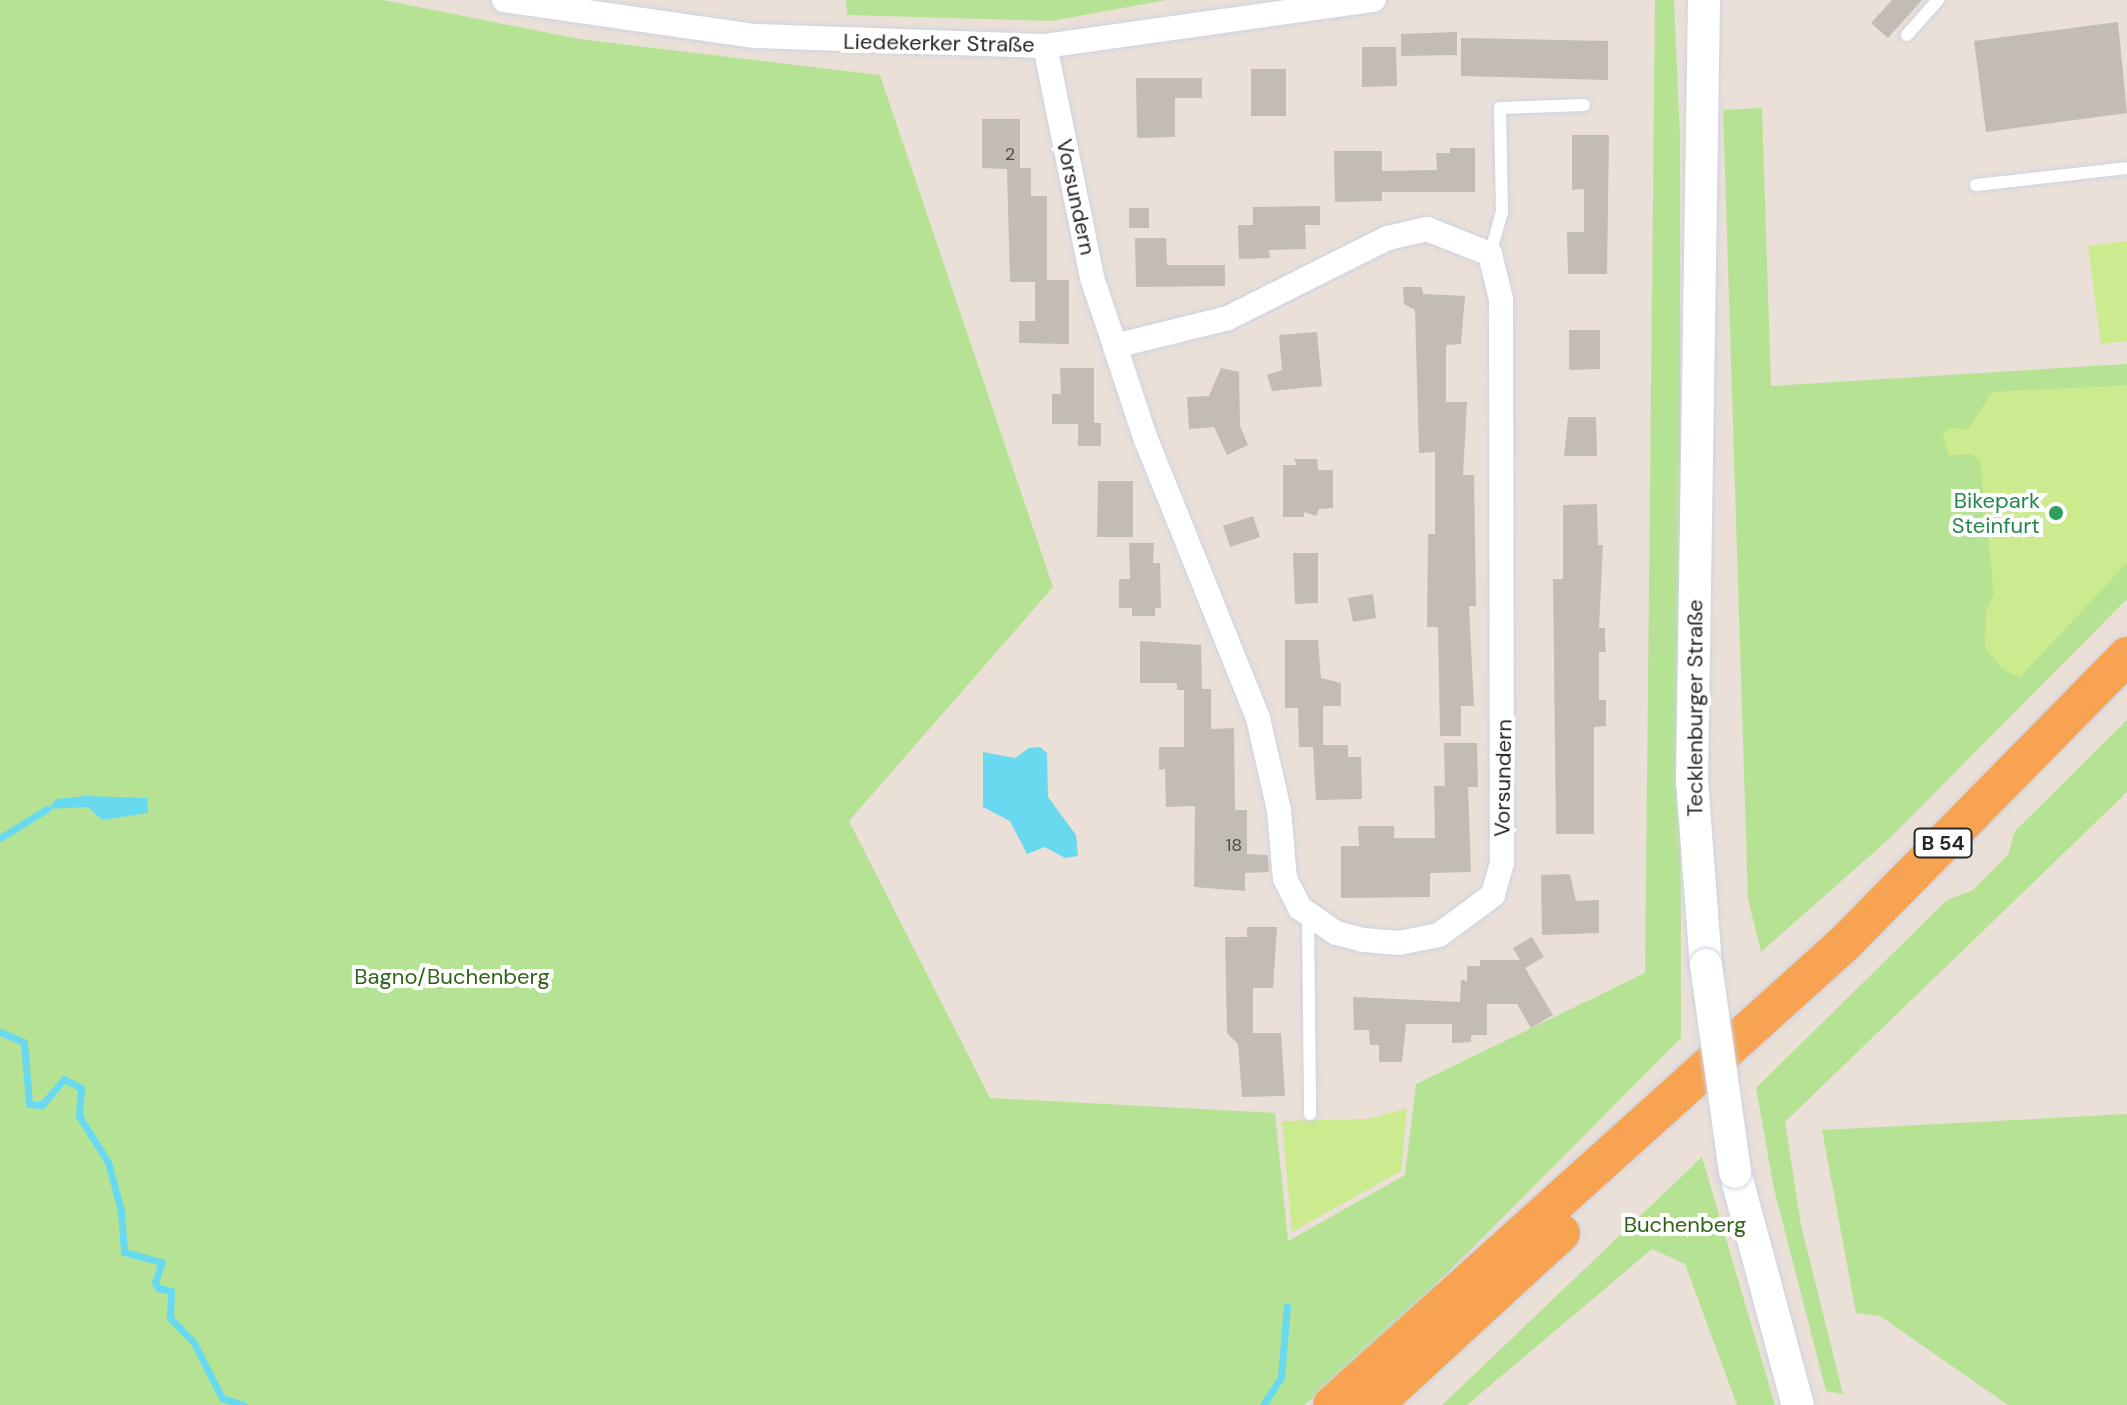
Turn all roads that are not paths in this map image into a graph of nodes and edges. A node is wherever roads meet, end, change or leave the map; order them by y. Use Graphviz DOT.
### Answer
graph roads {
  1 [pos="504,0"];
  2 [pos="1374,0"];
  3 [pos="1704,0"];
  4 [pos="1938,0"];
  5 [pos="576,6"];
  6 [pos="1907,35"];
  7 [pos="1045,46"];
  8 [pos="1584,105"];
  9 [pos="2127,168"];
  10 [pos="1976,185"];
  11 [pos="1490,254"];
  12 [pos="1115,346"];
  13 [pos="2127,656"];
  14 [pos="2127,687"];
  15 [pos="1308,914"];
  16 [pos="1310,1114"];
  17 [pos="1332,1405"];
  18 [pos="1374,1405"];
  19 [pos="1798,1405"];
  1 -- 5 [label="street, Liedekerker Straße"];
  2 -- 7 [label="street, Liedekerker Straße"];
  3 -- 19 [label="main road, Tecklenburger Straße, bridge"];
  4 -- 6 [label="lane"];
  5 -- 7 [label="street, Liedekerker Straße"];
  7 -- 12 [label="street, Vorsundern"];
  8 -- 11 [label="lane"];
  9 -- 10 [label="lane"];
  11 -- 12 [label="street"];
  11 -- 15 [label="street, Vorsundern"];
  12 -- 15 [label="street, Vorsundern"];
  13 -- 17 [label="highway, B 54"];
  14 -- 18 [label="highway, B 54"];
  15 -- 16 [label="lane"];
}
